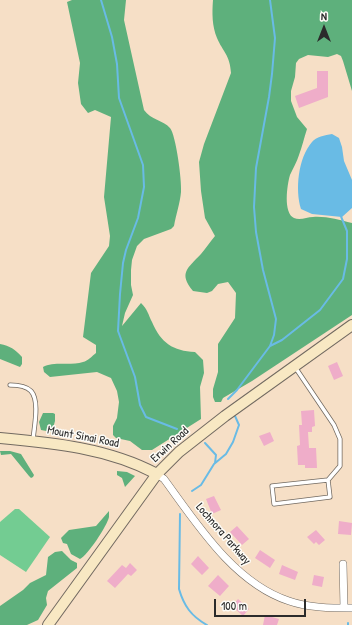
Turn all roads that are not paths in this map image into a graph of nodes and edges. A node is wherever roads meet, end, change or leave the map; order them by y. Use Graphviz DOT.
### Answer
graph roads {
  1 [pos="352,325"];
  2 [pos="295,366"];
  3 [pos="10,385"];
  4 [pos="0,438"];
  5 [pos="33,441"];
  6 [pos="157,474"];
  7 [pos="328,480"];
  8 [pos="343,564"];
  9 [pos="348,608"];
  10 [pos="48,625"];
  1 -- 2 [label="main road, Erwin Road"];
  2 -- 6 [label="main road, Erwin Road"];
  2 -- 7 [label="lane"];
  3 -- 5 [label="lane"];
  4 -- 5 [label="main road, Mount Sinai Road"];
  5 -- 6 [label="main road, Mount Sinai Road"];
  6 -- 9 [label="street, Lochnora Parkway"];
  6 -- 10 [label="main road, Erwin Road"];
  7 -- 7 [label="lane"];
  8 -- 9 [label="street"];
}
